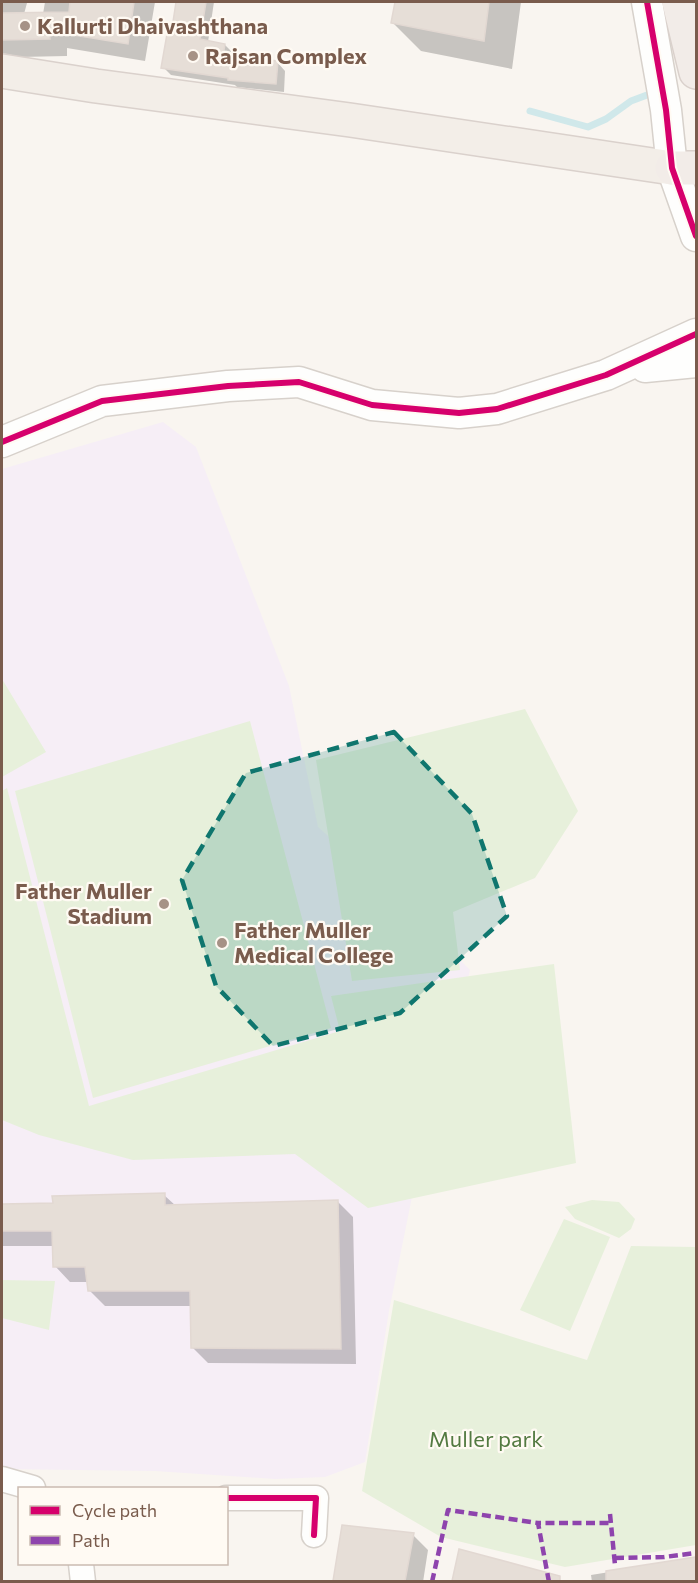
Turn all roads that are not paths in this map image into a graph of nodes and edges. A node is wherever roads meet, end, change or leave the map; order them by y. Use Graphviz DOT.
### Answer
graph roads {
  1 [pos="647,2"];
  2 [pos="679,2"];
  3 [pos="2,71"];
  4 [pos="696,72"];
  5 [pos="684,168"];
  6 [pos="696,236"];
  7 [pos="696,334"];
  8 [pos="696,362"];
  9 [pos="606,375"];
  10 [pos="2,442"];
  11 [pos="2,1479"];
  12 [pos="30,1487"];
  13 [pos="228,1498"];
  14 [pos="314,1535"];
  15 [pos="81,1565"];
  16 [pos="83,1581"];
  1 -- 5 [label="street"];
  2 -- 4 [label="highway"];
  3 -- 5 [label="main road"];
  5 -- 6 [label="street"];
  7 -- 9 [label="street"];
  8 -- 9 [label="street"];
  9 -- 10 [label="street"];
  11 -- 12 [label="street"];
  13 -- 14 [label="street"];
  15 -- 16 [label="street"];
}
